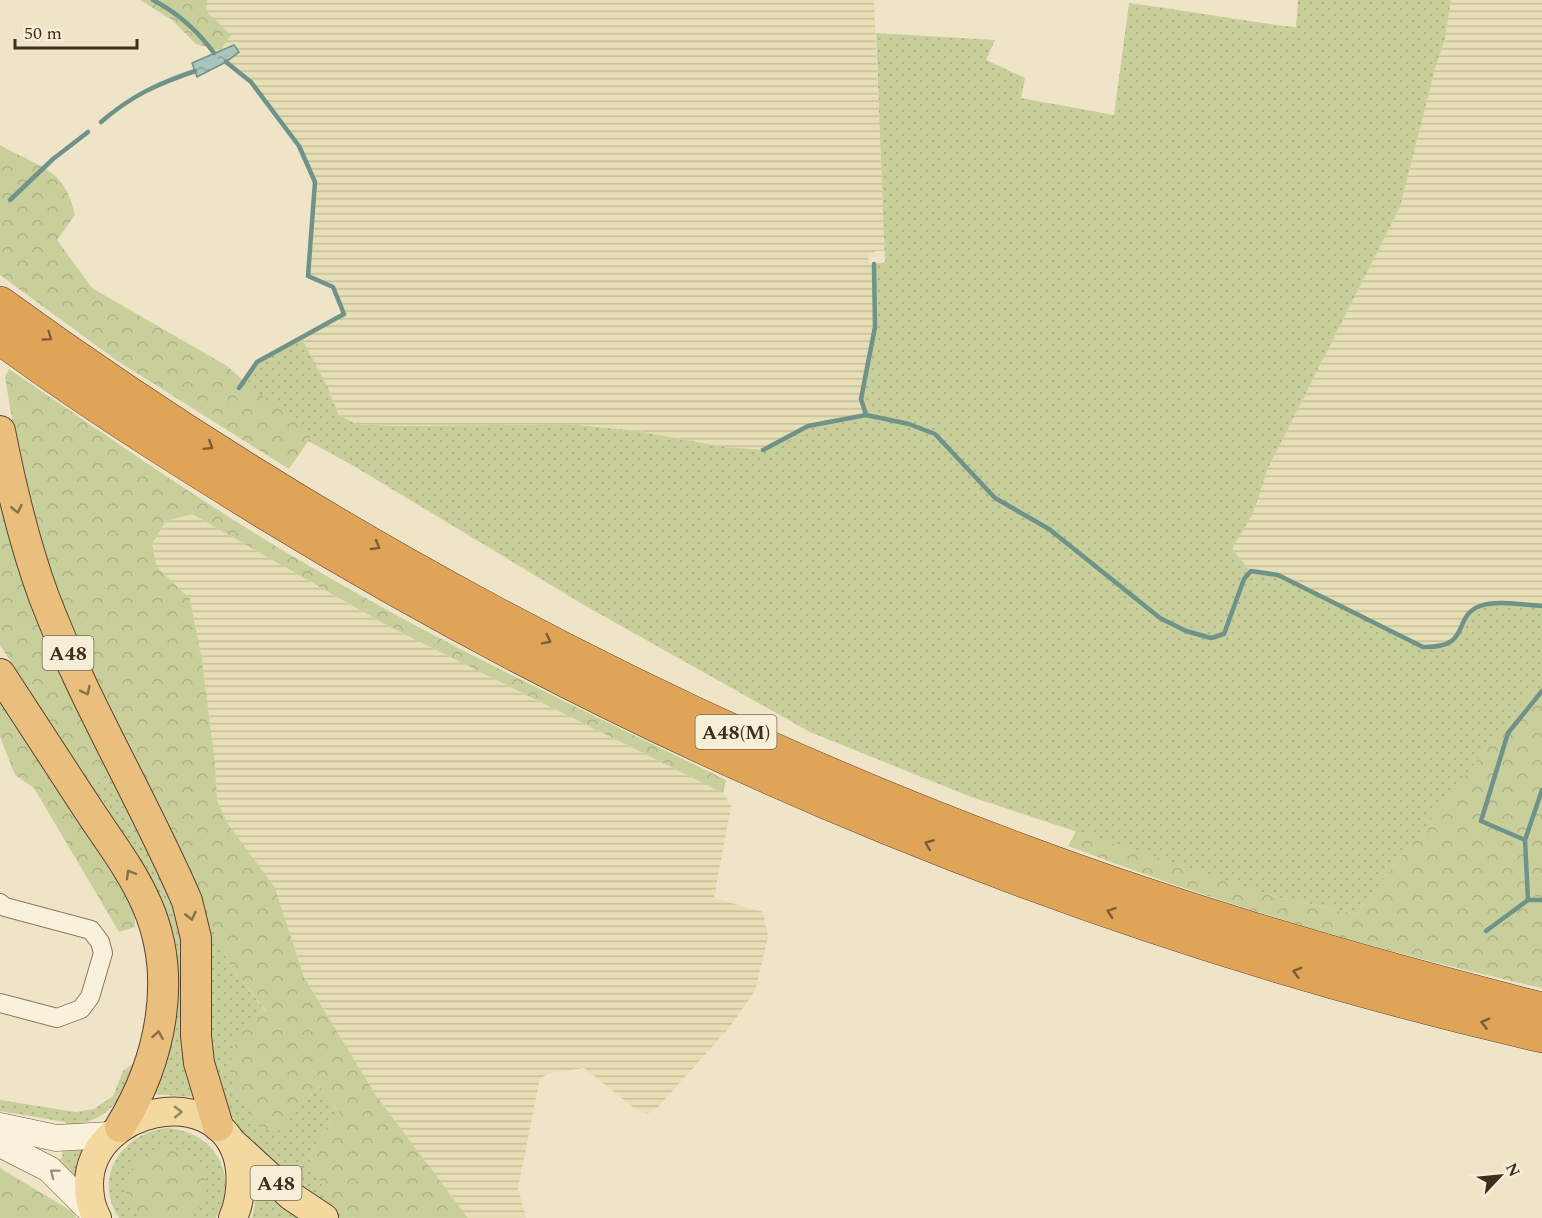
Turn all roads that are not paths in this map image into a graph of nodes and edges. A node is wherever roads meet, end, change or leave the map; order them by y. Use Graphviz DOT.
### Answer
graph roads {
  1 [pos="0,303"];
  2 [pos="0,338"];
  3 [pos="0,431"];
  4 [pos="0,674"];
  5 [pos="0,903"];
  6 [pos="0,1003"];
  7 [pos="1542,1009"];
  8 [pos="1542,1036"];
  9 [pos="0,1126"];
  10 [pos="115,1131"];
  11 [pos="225,1134"];
  12 [pos="0,1144"];
  13 [pos="96,1216"];
  14 [pos="233,1218"];
  15 [pos="324,1218"];
  1 -- 7 [label="highway, A48(M), one-way"];
  8 -- 2 [label="highway, A48(M), one-way"];
  3 -- 11 [label="highway, A48, one-way"];
  10 -- 4 [label="highway, one-way"];
  5 -- 6 [label="street"];
  9 -- 10 [label="main road"];
  10 -- 11 [label="main road, one-way"];
  10 -- 13 [label="main road"];
  11 -- 14 [label="main road"];
  11 -- 15 [label="main road, A48"];
  13 -- 12 [label="main road, one-way"];
}
